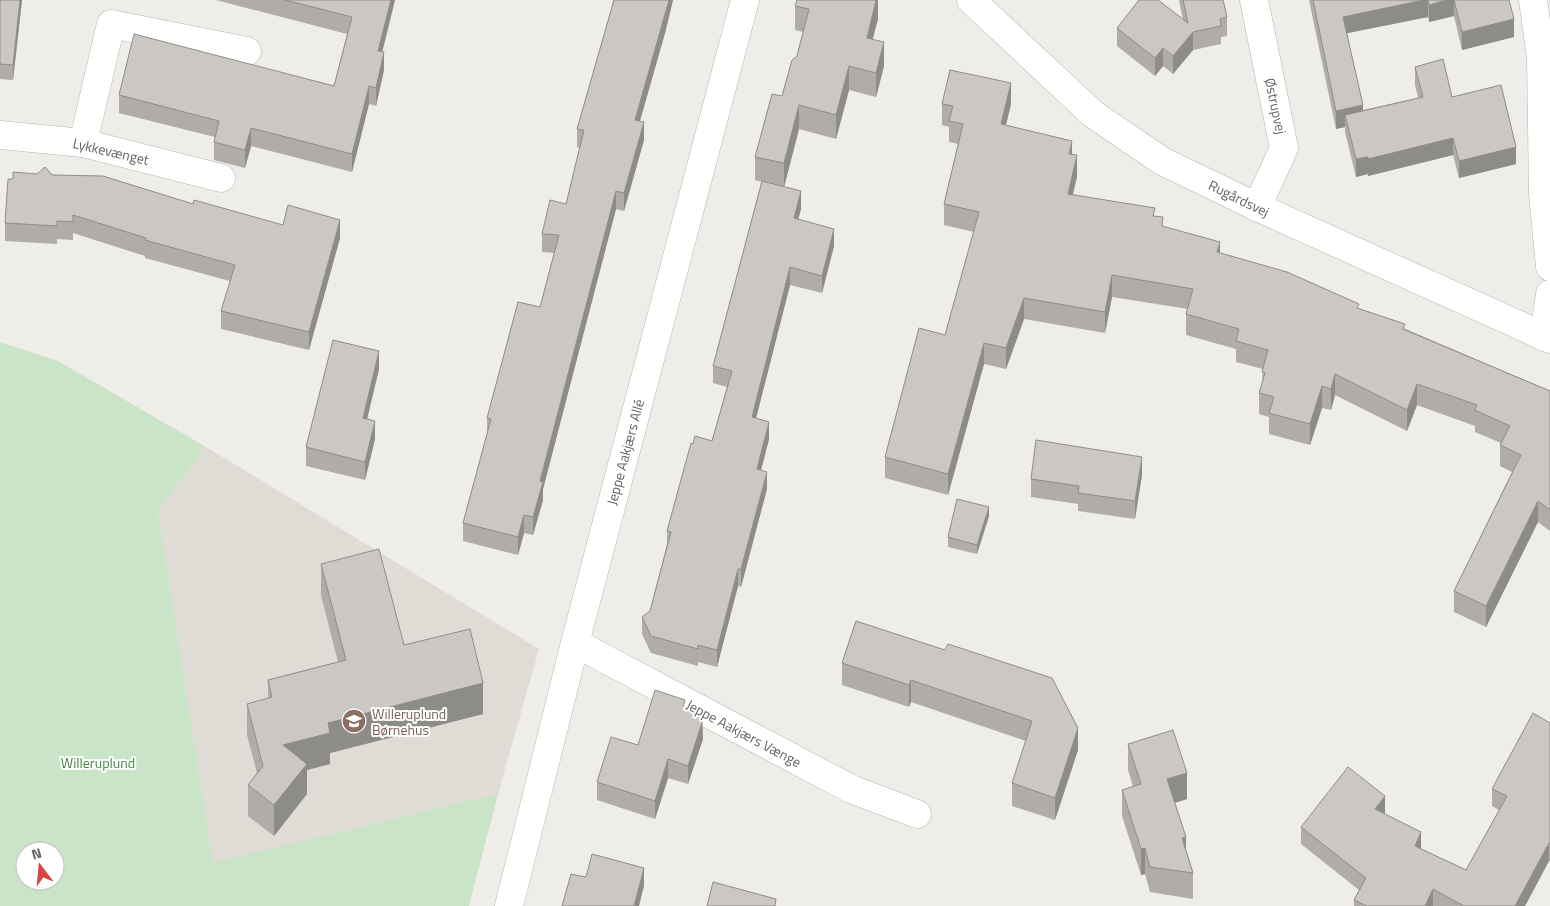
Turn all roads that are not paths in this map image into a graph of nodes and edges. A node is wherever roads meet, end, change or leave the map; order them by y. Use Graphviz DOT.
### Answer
graph roads {
  1 [pos="745,0"];
  2 [pos="971,0"];
  3 [pos="1254,0"];
  4 [pos="1534,0"];
  5 [pos="247,51"];
  6 [pos="0,135"];
  7 [pos="83,143"];
  8 [pos="221,178"];
  9 [pos="1257,207"];
  10 [pos="1550,267"];
  11 [pos="1550,294"];
  12 [pos="1547,338"];
  13 [pos="574,643"];
  14 [pos="917,814"];
  15 [pos="509,906"];
  1 -- 13 [label="street, Jeppe Aakjærs Allé"];
  2 -- 9 [label="street, Rugårdsvej"];
  3 -- 9 [label="street, Østrupvej"];
  4 -- 10 [label="street"];
  5 -- 7 [label="street"];
  6 -- 7 [label="street, Lykkevænget"];
  7 -- 8 [label="street, Lykkevænget"];
  9 -- 12 [label="street, Rugårdsvej"];
  11 -- 12 [label="street, Rugårdsvej"];
  13 -- 14 [label="street, Jeppe Aakjærs Vænge"];
  13 -- 15 [label="street, Jeppe Aakjærs Allé"];
}
